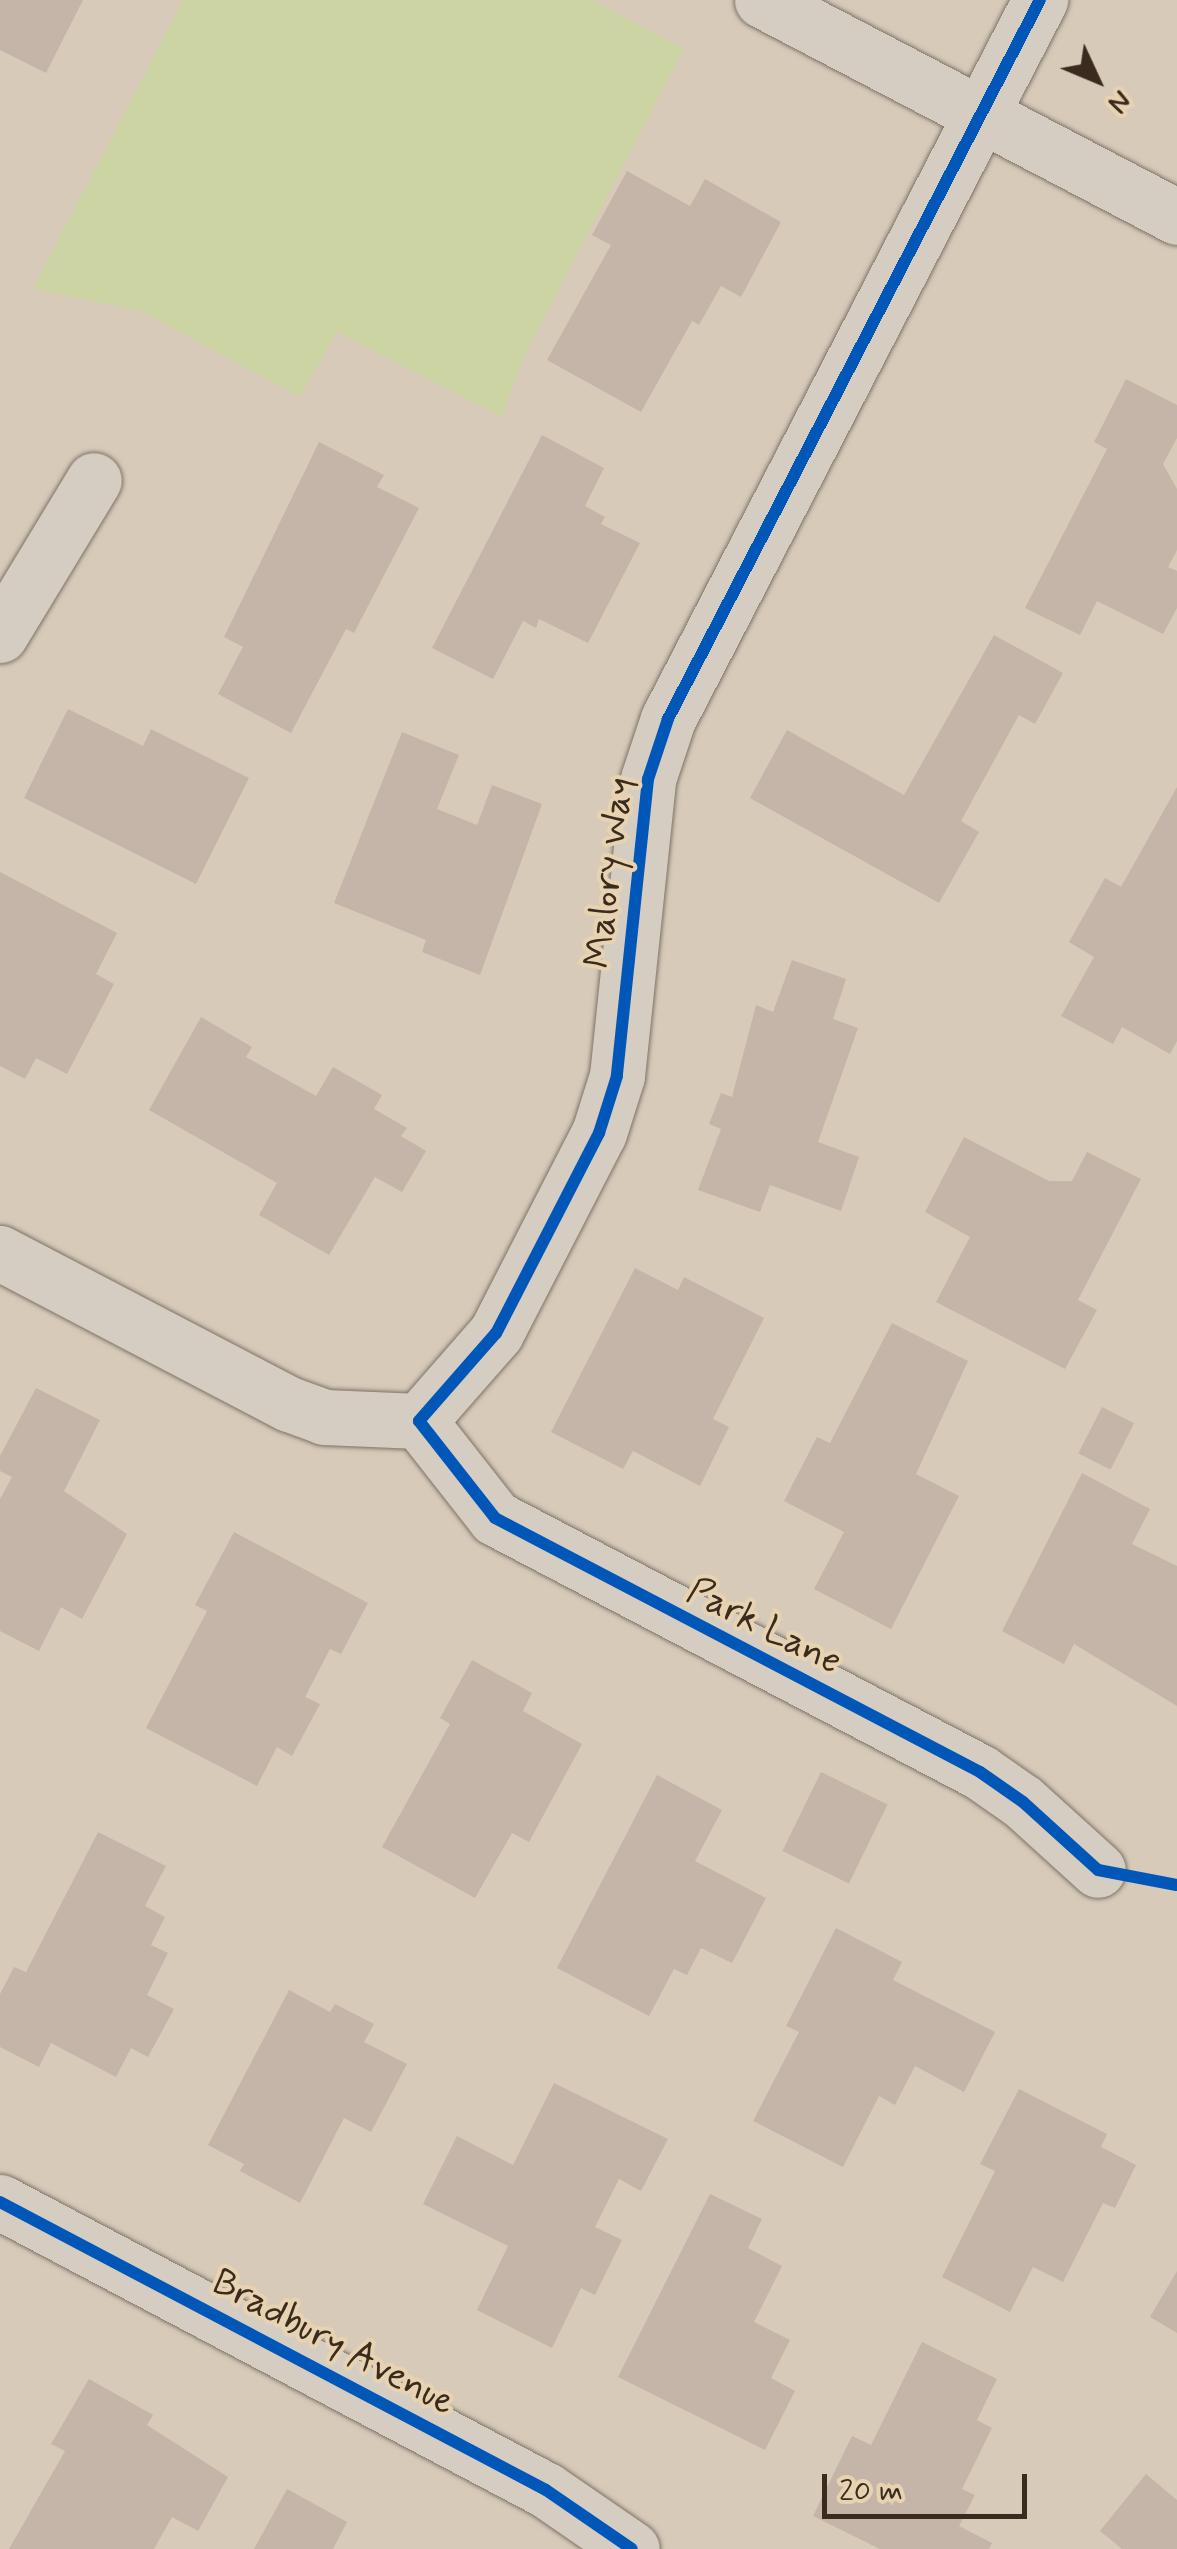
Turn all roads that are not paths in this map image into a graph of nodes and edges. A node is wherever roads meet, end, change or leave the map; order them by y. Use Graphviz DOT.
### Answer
graph roads {
  1 [pos="762,0"];
  2 [pos="1040,0"];
  3 [pos="981,114"];
  4 [pos="1177,217"];
  5 [pos="94,480"];
  6 [pos="0,635"];
  7 [pos="0,1253"];
  8 [pos="420,1421"];
  9 [pos="1098,1870"];
  10 [pos="0,2202"];
  11 [pos="632,2549"];
  1 -- 3 [label="street"];
  2 -- 3 [label="street, Malory Way"];
  3 -- 4 [label="street"];
  3 -- 8 [label="street, Malory Way"];
  5 -- 6 [label="street"];
  7 -- 8 [label="street"];
  8 -- 9 [label="street, Park Lane"];
  10 -- 11 [label="street, Bradbury Avenue"];
}
